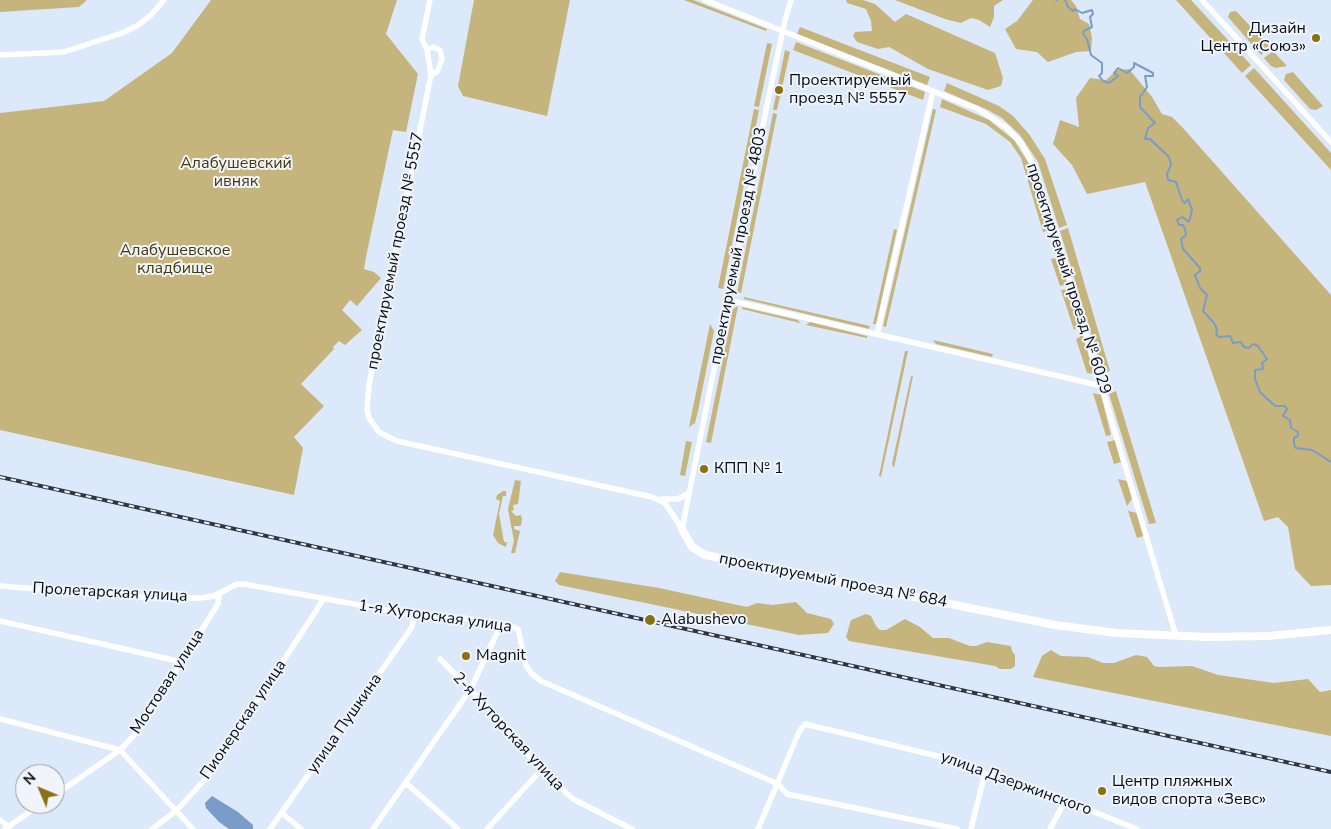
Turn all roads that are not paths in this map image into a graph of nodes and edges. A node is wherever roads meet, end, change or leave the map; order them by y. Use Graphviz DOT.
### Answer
graph roads {
  1 [pos="164,0"];
  2 [pos="430,0"];
  3 [pos="705,0"];
  4 [pos="791,0"];
  5 [pos="1202,0"];
  6 [pos="782,31"];
  7 [pos="427,50"];
  8 [pos="0,55"];
  9 [pos="431,75"];
  10 [pos="933,91"];
  11 [pos="1331,142"];
  12 [pos="728,300"];
  13 [pos="877,334"];
  14 [pos="1102,386"];
  15 [pos="374,426"];
  16 [pos="689,493"];
  17 [pos="652,497"];
  18 [pos="682,529"];
  19 [pos="0,586"];
  20 [pos="219,594"];
  21 [pos="324,600"];
  22 [pos="415,616"];
  23 [pos="0,621"];
  24 [pos="499,629"];
  25 [pos="1331,630"];
  26 [pos="1176,636"];
  27 [pos="440,659"];
  28 [pos="182,662"];
  29 [pos="470,690"];
  30 [pos="0,719"];
  31 [pos="120,750"];
  32 [pos="540,770"];
  33 [pos="985,773"];
  34 [pos="406,783"];
  35 [pos="778,784"];
  36 [pos="65,788"];
  37 [pos="1064,801"];
  38 [pos="176,811"];
  39 [pos="27,814"];
  40 [pos="283,814"];
  41 [pos="0,820"];
  42 [pos="1122,827"];
  43 [pos="7,828"];
  44 [pos="152,829"];
  45 [pos="193,829"];
  46 [pos="270,829"];
  47 [pos="301,829"];
  48 [pos="373,829"];
  49 [pos="458,829"];
  50 [pos="487,829"];
  51 [pos="632,829"];
  52 [pos="758,829"];
  53 [pos="958,829"];
  54 [pos="971,829"];
  55 [pos="1050,829"];
  56 [pos="1137,829"];
  1 -- 8 [label="street"];
  2 -- 7 [label="street"];
  3 -- 6 [label="street, проектируемый проезд № 6029"];
  4 -- 6 [label="street, проектируемый проезд № 4803"];
  5 -- 11 [label="street"];
  6 -- 10 [label="street, проектируемый проезд № 6029"];
  6 -- 12 [label="street, проектируемый проезд № 4803"];
  7 -- 9 [label="street, проектируемый проезд № 5557"];
  7 -- 9 [label="street, проектируемый проезд № 5557"];
  9 -- 15 [label="street, проектируемый проезд № 5557"];
  10 -- 13 [label="street"];
  10 -- 14 [label="street, проектируемый проезд № 6029"];
  12 -- 13 [label="street"];
  12 -- 16 [label="street, проектируемый проезд № 4803"];
  13 -- 14 [label="street"];
  14 -- 26 [label="street, проектируемый проезд № 6029"];
  15 -- 17 [label="street, проектируемый проезд № 684"];
  16 -- 17 [label="street"];
  16 -- 18 [label="street, проектируемый проезд № 4803"];
  17 -- 18 [label="street, проектируемый проезд № 684"];
  18 -- 26 [label="street, проектируемый проезд № 684"];
  19 -- 20 [label="street, Пролетарская улица"];
  20 -- 21 [label="street, 1-я Хуторская улица"];
  20 -- 28 [label="street, Мостовая улица"];
  21 -- 22 [label="street, 1-я Хуторская улица"];
  21 -- 38 [label="street, Пионерская улица"];
  22 -- 24 [label="street, 1-я Хуторская улица"];
  22 -- 40 [label="street, улица Пушкина"];
  23 -- 28 [label="street"];
  24 -- 29 [label="street"];
  24 -- 35 [label="street, 1-я Хуторская улица"];
  25 -- 26 [label="street, проектируемый проезд № 684"];
  27 -- 29 [label="street, 2-я Хуторская улица"];
  28 -- 31 [label="street, Мостовая улица"];
  29 -- 32 [label="street, 2-я Хуторская улица"];
  29 -- 34 [label="street"];
  30 -- 31 [label="street"];
  31 -- 36 [label="street, Мостовая улица"];
  31 -- 38 [label="street"];
  32 -- 50 [label="street"];
  32 -- 51 [label="street, 2-я Хуторская улица"];
  33 -- 35 [label="street, улица Дзержинского"];
  33 -- 37 [label="street, улица Дзержинского"];
  33 -- 54 [label="street"];
  34 -- 48 [label="street"];
  34 -- 49 [label="street"];
  35 -- 52 [label="street"];
  35 -- 53 [label="street"];
  37 -- 42 [label="street, улица Дзержинского"];
  37 -- 55 [label="street"];
  38 -- 44 [label="street, Пионерская улица"];
  38 -- 45 [label="street"];
  39 -- 43 [label="street"];
  40 -- 46 [label="street, улица Пушкина"];
  40 -- 47 [label="street"];
  41 -- 43 [label="street"];
  42 -- 56 [label="street, улица Дзержинского"];
}
